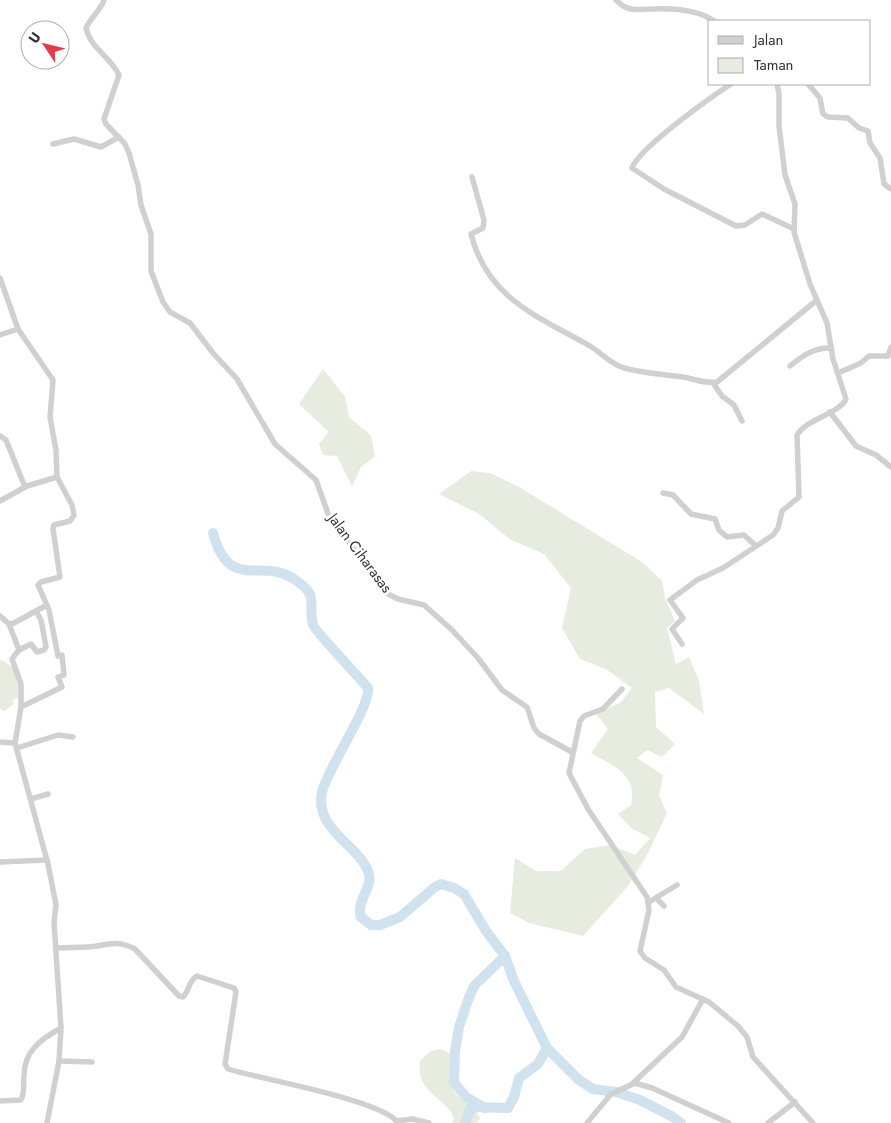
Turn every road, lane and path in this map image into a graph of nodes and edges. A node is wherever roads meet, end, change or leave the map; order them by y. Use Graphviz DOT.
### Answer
graph roads {
  1 [pos="104,0"];
  2 [pos="616,0"];
  3 [pos="712,20"];
  4 [pos="729,85"];
  5 [pos="777,85"];
  6 [pos="809,85"];
  7 [pos="119,137"];
  8 [pos="52,144"];
  9 [pos="472,177"];
  10 [pos="891,189"];
  11 [pos="794,229"];
  12 [pos="0,278"];
  13 [pos="817,300"];
  14 [pos="18,330"];
  15 [pos="0,335"];
  16 [pos="891,347"];
  17 [pos="831,348"];
  18 [pos="790,366"];
  19 [pos="838,372"];
  20 [pos="713,382"];
  21 [pos="830,412"];
  22 [pos="742,421"];
  23 [pos="0,436"];
  24 [pos="891,467"];
  25 [pos="57,477"];
  26 [pos="25,488"];
  27 [pos="663,493"];
  28 [pos="0,501"];
  29 [pos="756,546"];
  30 [pos="47,605"];
  31 [pos="36,611"];
  32 [pos="0,616"];
  33 [pos="9,624"];
  34 [pos="682,644"];
  35 [pos="19,650"];
  36 [pos="622,689"];
  37 [pos="20,708"];
  38 [pos="73,736"];
  39 [pos="0,742"];
  40 [pos="16,745"];
  41 [pos="572,752"];
  42 [pos="48,794"];
  43 [pos="31,799"];
  44 [pos="47,860"];
  45 [pos="0,862"];
  46 [pos="677,885"];
  47 [pos="656,898"];
  48 [pos="649,902"];
  49 [pos="664,906"];
  50 [pos="56,948"];
  51 [pos="703,998"];
  52 [pos="61,1028"];
  53 [pos="59,1061"];
  54 [pos="92,1062"];
  55 [pos="632,1084"];
  56 [pos="0,1101"];
  57 [pos="795,1102"];
  58 [pos="398,1122"];
  59 [pos="47,1123"];
  60 [pos="429,1123"];
  61 [pos="587,1123"];
  62 [pos="729,1123"];
  63 [pos="768,1123"];
  64 [pos="813,1123"];
  1 -- 7 [label="street, Jalan Ciharasas"];
  2 -- 3 [label="street"];
  4 -- 11 [label="street"];
  5 -- 11 [label="street"];
  6 -- 10 [label="street"];
  7 -- 8 [label="street"];
  7 -- 41 [label="street, Jalan Ciharasas"];
  9 -- 20 [label="street"];
  11 -- 13 [label="street"];
  12 -- 14 [label="street"];
  13 -- 17 [label="street"];
  13 -- 20 [label="street"];
  14 -- 15 [label="street"];
  14 -- 25 [label="street"];
  16 -- 19 [label="street"];
  17 -- 18 [label="street"];
  17 -- 19 [label="street"];
  19 -- 21 [label="street"];
  20 -- 22 [label="street"];
  21 -- 24 [label="street"];
  21 -- 29 [label="street"];
  23 -- 26 [label="street"];
  25 -- 26 [label="street"];
  25 -- 30 [label="street"];
  26 -- 28 [label="street"];
  27 -- 29 [label="street"];
  29 -- 34 [label="street"];
  30 -- 31 [label="street"];
  30 -- 37 [label="street"];
  31 -- 33 [label="street"];
  31 -- 35 [label="street"];
  32 -- 33 [label="street"];
  33 -- 35 [label="street"];
  35 -- 37 [label="street"];
  36 -- 41 [label="street"];
  37 -- 40 [label="street"];
  38 -- 40 [label="street"];
  39 -- 40 [label="street"];
  40 -- 43 [label="street"];
  41 -- 48 [label="street"];
  42 -- 43 [label="street"];
  43 -- 44 [label="street"];
  44 -- 45 [label="street"];
  44 -- 50 [label="street"];
  46 -- 47 [label="street"];
  47 -- 48 [label="street"];
  47 -- 49 [label="street"];
  48 -- 51 [label="street"];
  50 -- 52 [label="street"];
  50 -- 58 [label="street"];
  51 -- 55 [label="street"];
  51 -- 57 [label="street"];
  52 -- 53 [label="street"];
  52 -- 56 [label="street"];
  53 -- 54 [label="street"];
  53 -- 59 [label="street"];
  55 -- 61 [label="street"];
  55 -- 62 [label="street"];
  57 -- 63 [label="street"];
  57 -- 64 [label="street"];
  58 -- 60 [label="street"];
}
